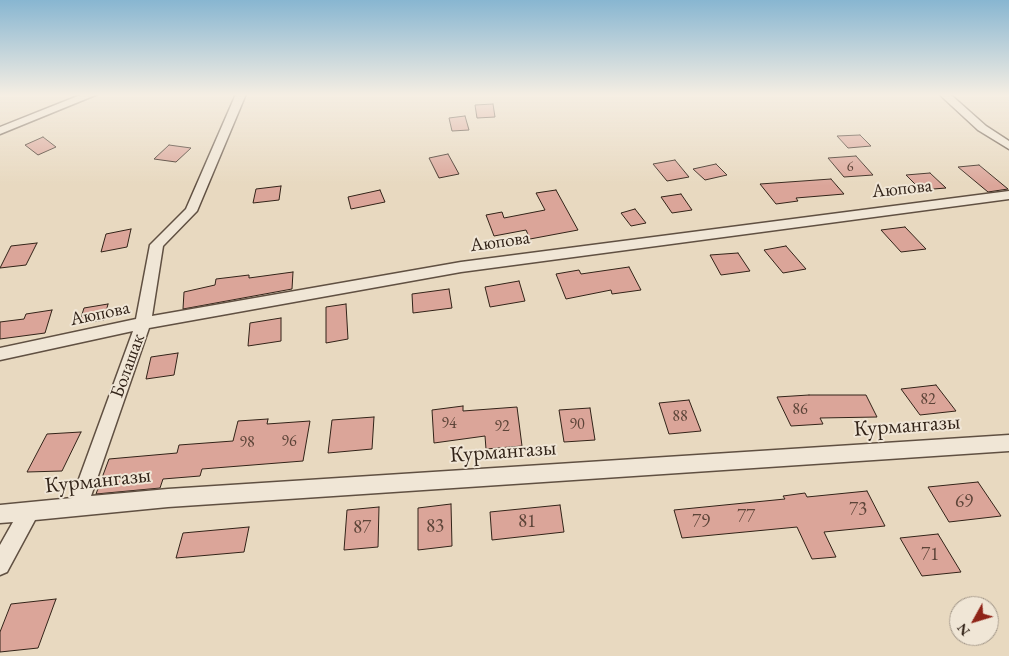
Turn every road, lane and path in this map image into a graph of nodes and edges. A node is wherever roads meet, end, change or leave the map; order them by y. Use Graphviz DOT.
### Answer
graph roads {
  1 [pos="16,125"];
  2 [pos="227,125"];
  3 [pos="978,125"];
  4 [pos="0,131"];
  5 [pos="1009,146"];
  6 [pos="1009,195"];
  7 [pos="143,323"];
  8 [pos="0,354"];
  9 [pos="1009,443"];
  10 [pos="78,507"];
  11 [pos="28,512"];
  12 [pos="0,514"];
  13 [pos="0,565"];
  1 -- 4 [label="street"];
  2 -- 7 [label="street, Болашак"];
  3 -- 5 [label="street"];
  6 -- 7 [label="street, Аюпова"];
  7 -- 8 [label="street, Аюпова"];
  7 -- 10 [label="street, Болашак"];
  9 -- 10 [label="street, Курмангазы"];
  10 -- 11 [label="street, Курмангазы"];
  11 -- 12 [label="street, Курмангазы"];
  11 -- 13 [label="street"];
}
